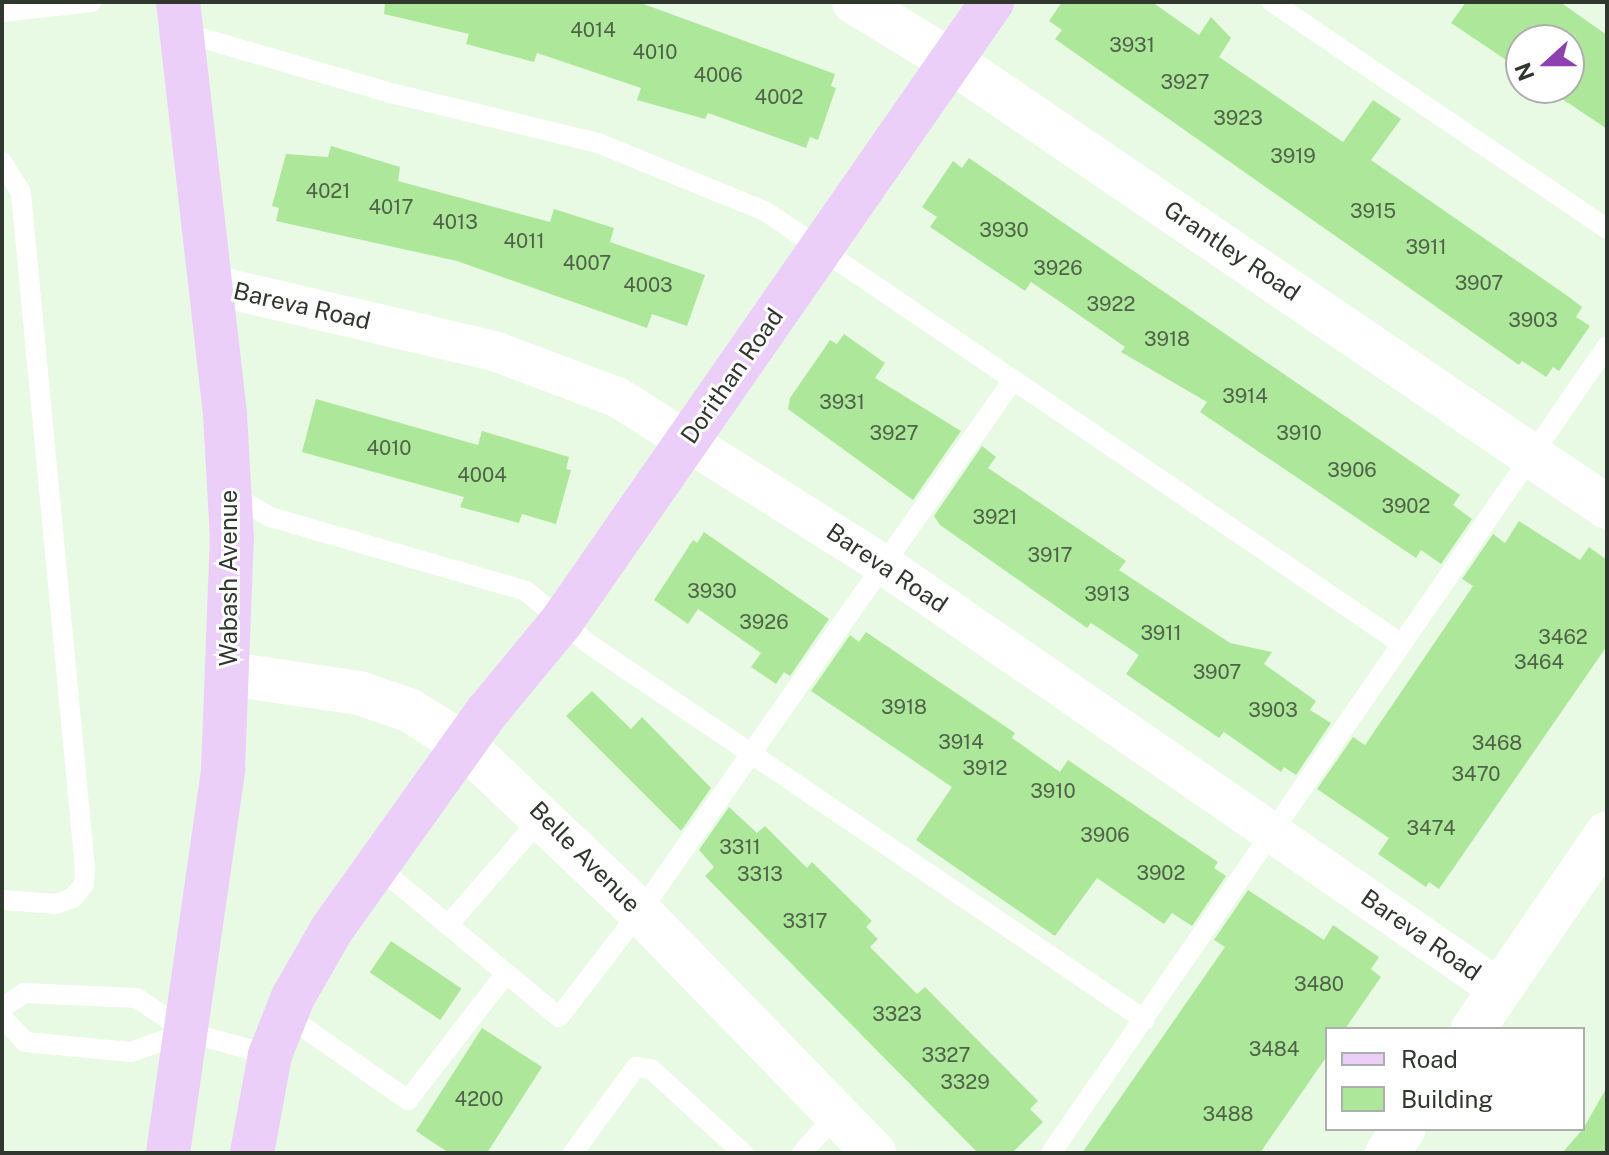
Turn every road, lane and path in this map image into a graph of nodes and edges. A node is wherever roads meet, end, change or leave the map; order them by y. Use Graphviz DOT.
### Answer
graph roads {
  1 [pos="91,2"];
  2 [pos="854,2"];
  3 [pos="992,2"];
  4 [pos="1272,2"];
  5 [pos="2,12"];
  6 [pos="179,17"];
  7 [pos="951,61"];
  8 [pos="2,162"];
  9 [pos="1607,229"];
  10 [pos="820,249"];
  11 [pos="208,284"];
  12 [pos="1607,346"];
  13 [pos="1013,380"];
  14 [pos="689,439"];
  15 [pos="1532,454"];
  16 [pos="229,493"];
  17 [pos="1607,507"];
  18 [pos="884,565"];
  19 [pos="562,621"];
  20 [pos="1402,644"];
  21 [pos="230,674"];
  22 [pos="463,744"];
  23 [pos="752,751"];
  24 [pos="543,815"];
  25 [pos="1607,833"];
  26 [pos="1274,834"];
  27 [pos="377,866"];
  28 [pos="2,900"];
  29 [pos="640,912"];
  30 [pos="448,925"];
  31 [pos="506,973"];
  32 [pos="1500,990"];
  33 [pos="2,1008"];
  34 [pos="286,1015"];
  35 [pos="2,1017"];
  36 [pos="1145,1020"];
  37 [pos="1474,1027"];
  38 [pos="187,1032"];
  39 [pos="270,1055"];
  40 [pos="837,1114"];
  41 [pos="1403,1131"];
  42 [pos="168,1153"];
  43 [pos="252,1153"];
  44 [pos="573,1153"];
  45 [pos="743,1153"];
  46 [pos="802,1153"];
  47 [pos="874,1153"];
  48 [pos="1051,1153"];
  49 [pos="1387,1153"];
  1 -- 5 [label="lane"];
  2 -- 7 [label="street, Grantley Road"];
  3 -- 7 [label="main road, Dorithan Road"];
  4 -- 9 [label="lane"];
  6 -- 10 [label="lane"];
  6 -- 11 [label="main road, Wabash Avenue"];
  7 -- 10 [label="main road, Dorithan Road"];
  7 -- 15 [label="street, Grantley Road"];
  8 -- 28 [label="lane"];
  10 -- 13 [label="lane"];
  10 -- 14 [label="main road, Dorithan Road"];
  11 -- 14 [label="street, Bareva Road"];
  11 -- 16 [label="main road, Wabash Avenue"];
  12 -- 15 [label="lane"];
  13 -- 18 [label="lane"];
  13 -- 20 [label="lane"];
  14 -- 18 [label="street, Bareva Road"];
  14 -- 19 [label="main road, Dorithan Road"];
  15 -- 17 [label="street, Grantley Road"];
  15 -- 20 [label="lane"];
  16 -- 19 [label="lane"];
  16 -- 21 [label="main road, Wabash Avenue"];
  18 -- 23 [label="lane"];
  18 -- 26 [label="street, Bareva Road"];
  19 -- 22 [label="main road, Dorithan Road"];
  19 -- 23 [label="lane"];
  20 -- 26 [label="lane"];
  21 -- 22 [label="street, Belle Avenue"];
  21 -- 38 [label="main road, Wabash Avenue"];
  22 -- 24 [label="street, Belle Avenue"];
  22 -- 27 [label="main road"];
  23 -- 29 [label="lane"];
  23 -- 36 [label="lane"];
  24 -- 29 [label="street, Belle Avenue"];
  24 -- 30 [label="lane"];
  25 -- 32 [label="street"];
  26 -- 32 [label="street, Bareva Road"];
  26 -- 36 [label="lane"];
  27 -- 30 [label="lane"];
  27 -- 34 [label="main road"];
  29 -- 31 [label="lane"];
  29 -- 40 [label="street, Belle Avenue"];
  30 -- 31 [label="lane"];
  31 -- 34 [label="lane"];
  32 -- 37 [label="street"];
  33 -- 38 [label="lane"];
  34 -- 39 [label="main road"];
  35 -- 38 [label="lane"];
  36 -- 48 [label="lane"];
  38 -- 39 [label="lane"];
  38 -- 42 [label="main road, Wabash Avenue"];
  39 -- 43 [label="main road"];
  40 -- 46 [label="lane"];
  40 -- 47 [label="street, Belle Avenue"];
  41 -- 49 [label="street"];
  44 -- 45 [label="lane"];
}
